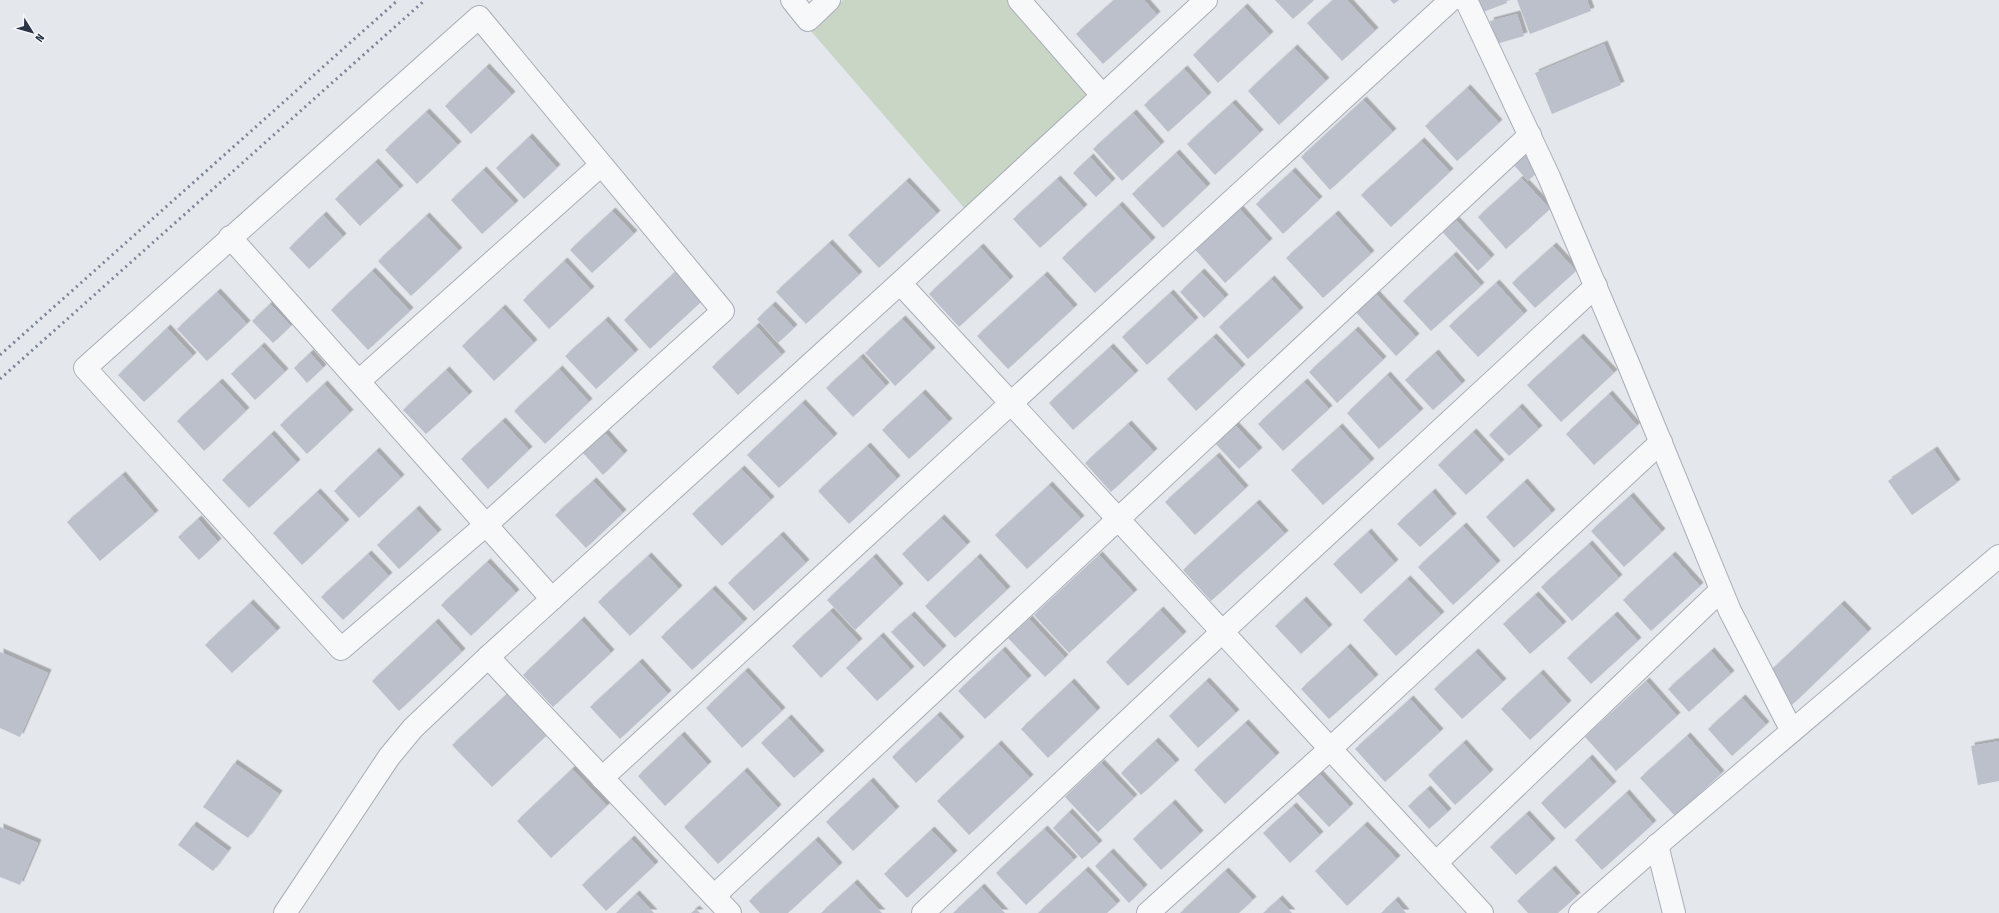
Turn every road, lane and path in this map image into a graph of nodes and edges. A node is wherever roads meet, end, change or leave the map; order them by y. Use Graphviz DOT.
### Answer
graph roads {
  1 [pos="792,0"];
  2 [pos="830,0"];
  3 [pos="1019,0"];
  4 [pos="1206,0"];
  5 [pos="1451,0"];
  6 [pos="1466,0"];
  7 [pos="1102,95"];
  8 [pos="1530,135"];
  9 [pos="601,165"];
  10 [pos="230,237"];
  11 [pos="900,283"];
  12 [pos="1596,286"];
  13 [pos="359,381"];
  14 [pos="1011,403"];
  15 [pos="1661,442"];
  16 [pos="1118,519"];
  17 [pos="487,524"];
  18 [pos="1999,556"];
  19 [pos="1722,590"];
  20 [pos="552,599"];
  21 [pos="1222,632"];
  22 [pos="488,657"];
  23 [pos="1792,731"];
  24 [pos="1330,749"];
  25 [pos="602,778"];
  26 [pos="1657,845"];
  27 [pos="1436,863"];
  28 [pos="714,896"];
  29 [pos="1153,912"];
  30 [pos="285,913"];
  31 [pos="730,913"];
  32 [pos="924,913"];
  33 [pos="1482,913"];
  34 [pos="1580,913"];
  35 [pos="1674,913"];
  1 -- 2 [label="street"];
  3 -- 7 [label="street"];
  4 -- 7 [label="street"];
  5 -- 14 [label="street"];
  6 -- 8 [label="street"];
  7 -- 11 [label="street"];
  8 -- 12 [label="street"];
  8 -- 16 [label="street"];
  9 -- 10 [label="street"];
  9 -- 13 [label="street"];
  9 -- 17 [label="street"];
  10 -- 13 [label="street"];
  10 -- 17 [label="street"];
  11 -- 14 [label="street"];
  11 -- 20 [label="street"];
  12 -- 15 [label="street"];
  12 -- 21 [label="street"];
  13 -- 17 [label="street"];
  14 -- 16 [label="street"];
  14 -- 25 [label="street"];
  15 -- 19 [label="street"];
  15 -- 24 [label="street"];
  16 -- 21 [label="street"];
  16 -- 28 [label="street"];
  17 -- 20 [label="street"];
  18 -- 23 [label="street"];
  19 -- 23 [label="street"];
  19 -- 27 [label="street"];
  20 -- 22 [label="street"];
  21 -- 24 [label="street"];
  21 -- 32 [label="street"];
  22 -- 25 [label="street"];
  22 -- 30 [label="street"];
  23 -- 26 [label="street"];
  24 -- 27 [label="street"];
  24 -- 29 [label="street"];
  25 -- 28 [label="street"];
  26 -- 34 [label="street"];
  26 -- 35 [label="street"];
  27 -- 33 [label="street"];
  28 -- 31 [label="street"];
}
